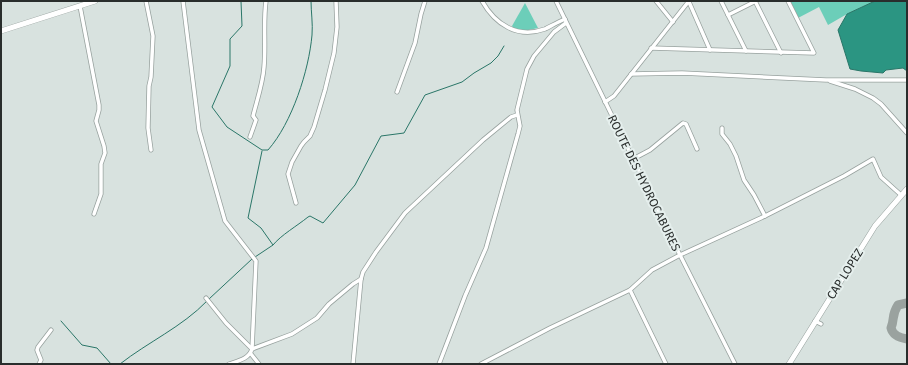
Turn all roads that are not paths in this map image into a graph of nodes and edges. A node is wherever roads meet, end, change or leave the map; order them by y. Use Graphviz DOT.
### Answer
graph roads {
  1 [pos="95,1"];
  2 [pos="146,1"];
  3 [pos="183,1"];
  4 [pos="266,1"];
  5 [pos="336,1"];
  6 [pos="425,1"];
  7 [pos="482,1"];
  8 [pos="556,1"];
  9 [pos="656,1"];
  10 [pos="721,1"];
  11 [pos="755,1"];
  12 [pos="788,1"];
  13 [pos="88,2"];
  14 [pos="689,2"];
  15 [pos="80,6"];
  16 [pos="728,16"];
  17 [pos="565,21"];
  18 [pos="673,22"];
  19 [pos="1,31"];
  20 [pos="651,48"];
  21 [pos="710,50"];
  22 [pos="746,51"];
  23 [pos="781,52"];
  24 [pos="631,74"];
  25 [pos="826,80"];
  26 [pos="907,80"];
  27 [pos="397,92"];
  28 [pos="604,102"];
  29 [pos="517,115"];
  30 [pos="722,128"];
  31 [pos="907,132"];
  32 [pos="250,137"];
  33 [pos="698,149"];
  34 [pos="151,150"];
  35 [pos="633,159"];
  36 [pos="907,189"];
  37 [pos="901,195"];
  38 [pos="296,203"];
  39 [pos="94,214"];
  40 [pos="765,216"];
  41 [pos="680,255"];
  42 [pos="361,279"];
  43 [pos="630,290"];
  44 [pos="207,300"];
  45 [pos="815,321"];
  46 [pos="822,324"];
  47 [pos="51,330"];
  48 [pos="252,349"];
  49 [pos="251,354"];
  50 [pos="39,364"];
  51 [pos="229,364"];
  52 [pos="259,364"];
  53 [pos="353,364"];
  54 [pos="439,364"];
  55 [pos="481,364"];
  56 [pos="666,364"];
  57 [pos="735,364"];
  58 [pos="789,364"];
  1 -- 13 [label="street"];
  2 -- 34 [label="street"];
  3 -- 48 [label="street"];
  4 -- 32 [label="street"];
  5 -- 38 [label="street"];
  6 -- 27 [label="street"];
  7 -- 17 [label="street"];
  8 -- 17 [label="street, ROUTE DES HYDROCABURES"];
  9 -- 18 [label="street"];
  10 -- 16 [label="street"];
  11 -- 16 [label="street"];
  11 -- 23 [label="street"];
  12 -- 23 [label="street"];
  13 -- 15 [label="street"];
  14 -- 18 [label="street"];
  14 -- 21 [label="street"];
  15 -- 19 [label="street"];
  15 -- 39 [label="street"];
  16 -- 22 [label="street"];
  17 -- 28 [label="street, ROUTE DES HYDROCABURES"];
  17 -- 29 [label="street"];
  18 -- 20 [label="street"];
  20 -- 21 [label="street"];
  20 -- 24 [label="street"];
  21 -- 22 [label="street"];
  22 -- 23 [label="street"];
  24 -- 25 [label="street"];
  24 -- 28 [label="street"];
  25 -- 26 [label="street"];
  25 -- 31 [label="street"];
  28 -- 35 [label="street, ROUTE DES HYDROCABURES"];
  29 -- 42 [label="street"];
  29 -- 54 [label="street"];
  30 -- 40 [label="street"];
  33 -- 35 [label="street"];
  35 -- 41 [label="street, ROUTE DES HYDROCABURES"];
  36 -- 37 [label="street, CAP LOPEZ"];
  37 -- 40 [label="street"];
  37 -- 45 [label="street, CAP LOPEZ"];
  40 -- 41 [label="street"];
  41 -- 43 [label="street"];
  41 -- 57 [label="street, ROUTE DES HYDROCABURES"];
  42 -- 48 [label="street"];
  42 -- 53 [label="street"];
  43 -- 55 [label="street"];
  43 -- 56 [label="street"];
  44 -- 48 [label="street"];
  45 -- 46 [label="street"];
  45 -- 58 [label="street, CAP LOPEZ"];
  47 -- 50 [label="street"];
  48 -- 49 [label="street"];
  49 -- 51 [label="street"];
  49 -- 52 [label="street"];
}
